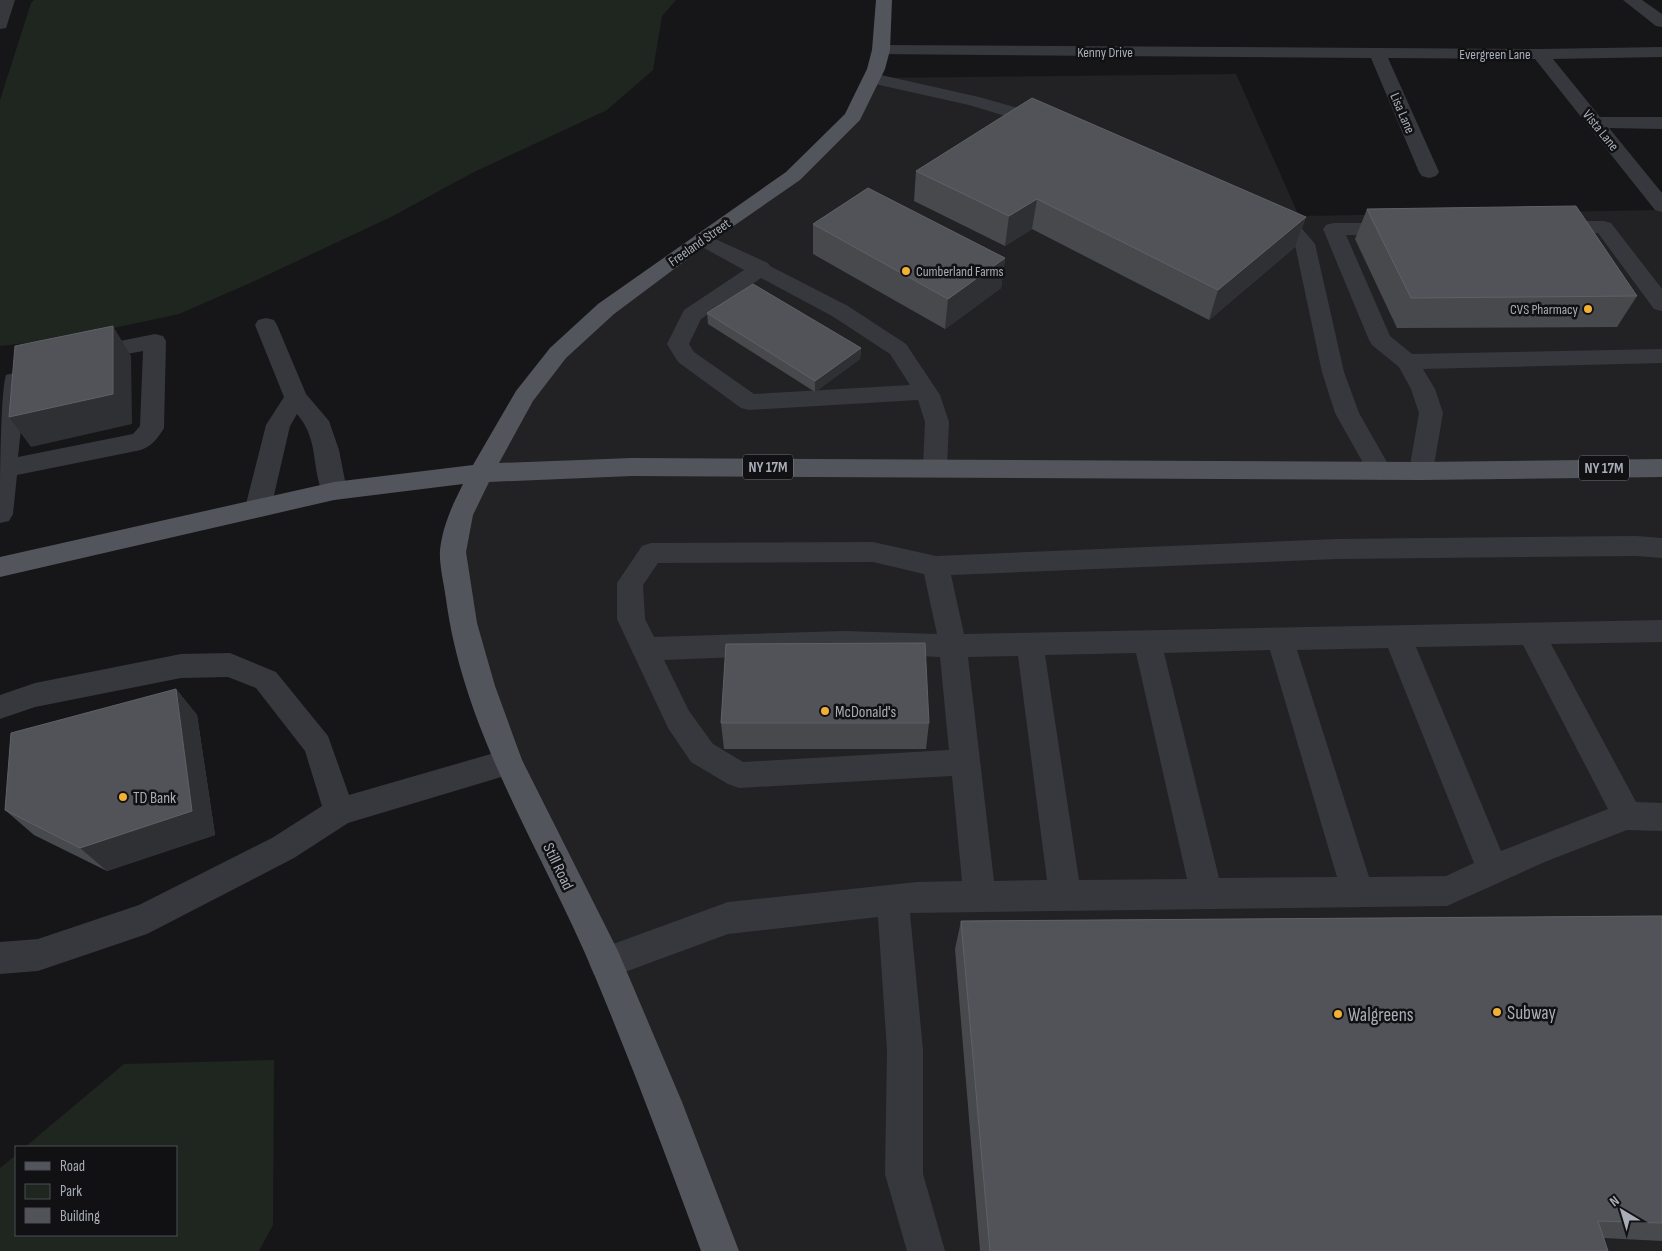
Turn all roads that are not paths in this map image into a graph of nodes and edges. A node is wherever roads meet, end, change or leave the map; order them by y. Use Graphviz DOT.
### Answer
graph roads {
  1 [pos="7,0"];
  2 [pos="884,0"];
  3 [pos="1631,0"];
  4 [pos="1662,22"];
  5 [pos="0,24"];
  6 [pos="881,50"];
  7 [pos="1662,52"];
  8 [pos="1328,53"];
  9 [pos="1377,53"];
  10 [pos="1540,54"];
  11 [pos="872,78"];
  12 [pos="1594,122"];
  13 [pos="1662,123"];
  14 [pos="1064,128"];
  15 [pos="1429,172"];
  16 [pos="1662,206"];
  17 [pos="1251,209"];
  18 [pos="1536,227"];
  19 [pos="1420,228"];
  20 [pos="702,239"];
  21 [pos="760,268"];
  22 [pos="1662,304"];
  23 [pos="266,325"];
  24 [pos="1662,356"];
  25 [pos="71,358"];
  26 [pos="1407,362"];
  27 [pos="34,365"];
  28 [pos="926,392"];
  29 [pos="296,398"];
  30 [pos="935,467"];
  31 [pos="5,468"];
  32 [pos="1662,468"];
  33 [pos="1380,471"];
  34 [pos="1422,471"];
  35 [pos="481,473"];
  36 [pos="334,492"];
  37 [pos="258,508"];
  38 [pos="0,514"];
  39 [pos="1662,548"];
  40 [pos="936,566"];
  41 [pos="0,567"];
  42 [pos="1531,634"];
  43 [pos="1661,634"];
  44 [pos="1398,637"];
  45 [pos="1280,639"];
  46 [pos="1147,642"];
  47 [pos="1030,645"];
  48 [pos="953,646"];
  49 [pos="647,649"];
  50 [pos="0,707"];
  51 [pos="508,762"];
  52 [pos="966,762"];
  53 [pos="340,812"];
  54 [pos="1627,816"];
  55 [pos="1662,817"];
  56 [pos="1493,871"];
  57 [pos="1358,892"];
  58 [pos="1206,894"];
  59 [pos="1065,895"];
  60 [pos="980,896"];
  61 [pos="893,900"];
  62 [pos="0,958"];
  63 [pos="606,963"];
  64 [pos="720,1251"];
  65 [pos="926,1251"];
  1 -- 5 [label="street"];
  2 -- 6 [label="main road, Freeland Street"];
  3 -- 4 [label="street"];
  6 -- 8 [label="street, Kenny Drive"];
  6 -- 11 [label="main road, Freeland Street"];
  7 -- 10 [label="street, Evergreen Lane"];
  8 -- 9 [label="street, Evergreen Lane"];
  9 -- 10 [label="street, Evergreen Lane"];
  9 -- 15 [label="street, Lisa Lane"];
  10 -- 12 [label="street, Vista Lane"];
  11 -- 14 [label="street"];
  11 -- 20 [label="main road, Freeland Street"];
  12 -- 13 [label="street"];
  12 -- 16 [label="street, Vista Lane"];
  17 -- 33 [label="street"];
  18 -- 22 [label="street"];
  19 -- 26 [label="street"];
  20 -- 21 [label="street"];
  20 -- 35 [label="main road, Freeland Street"];
  21 -- 28 [label="street"];
  21 -- 28 [label="street"];
  23 -- 29 [label="street"];
  24 -- 26 [label="street"];
  25 -- 31 [label="street"];
  26 -- 34 [label="street"];
  27 -- 31 [label="street"];
  28 -- 30 [label="street"];
  29 -- 36 [label="street"];
  29 -- 37 [label="street"];
  30 -- 33 [label="main road, NY 17M"];
  30 -- 35 [label="main road, NY 17M"];
  31 -- 38 [label="street"];
  32 -- 34 [label="main road, NY 17M"];
  33 -- 34 [label="main road, NY 17M"];
  35 -- 36 [label="main road, NY 17M"];
  35 -- 51 [label="main road, Still Road"];
  36 -- 37 [label="main road, NY 17M"];
  37 -- 41 [label="main road, NY 17M"];
  39 -- 40 [label="street"];
  40 -- 48 [label="street"];
  40 -- 49 [label="street"];
  42 -- 43 [label="street"];
  42 -- 44 [label="street"];
  42 -- 54 [label="street"];
  44 -- 45 [label="street"];
  44 -- 56 [label="street"];
  45 -- 46 [label="street"];
  45 -- 57 [label="street"];
  46 -- 47 [label="street"];
  46 -- 58 [label="street"];
  47 -- 48 [label="street"];
  47 -- 59 [label="street"];
  48 -- 49 [label="street"];
  48 -- 52 [label="street"];
  49 -- 52 [label="street"];
  50 -- 53 [label="street"];
  51 -- 53 [label="street"];
  51 -- 63 [label="main road, Still Road"];
  52 -- 60 [label="street"];
  53 -- 62 [label="street"];
  54 -- 55 [label="street"];
  54 -- 56 [label="street"];
  56 -- 57 [label="street"];
  57 -- 58 [label="street"];
  58 -- 59 [label="street"];
  59 -- 60 [label="street"];
  60 -- 61 [label="street"];
  61 -- 63 [label="street"];
  61 -- 65 [label="street"];
  63 -- 64 [label="main road, Still Road"];
}
